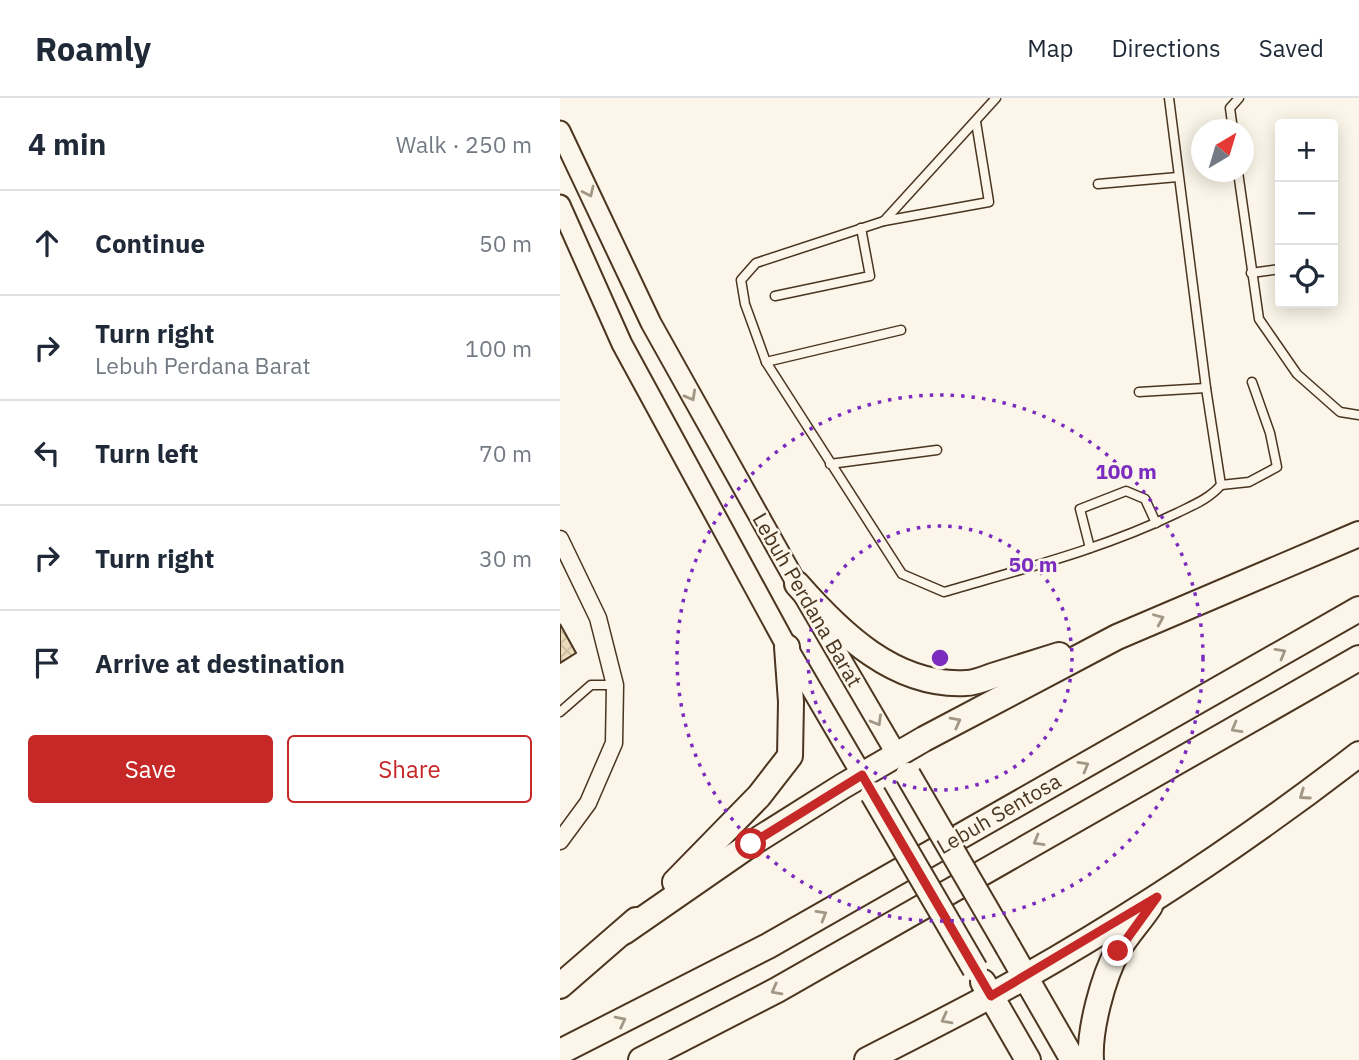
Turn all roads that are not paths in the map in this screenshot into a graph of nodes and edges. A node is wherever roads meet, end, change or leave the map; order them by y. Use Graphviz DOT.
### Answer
graph roads {
  1 [pos="996,98"];
  2 [pos="1169,98"];
  3 [pos="1239,98"];
  4 [pos="1232,119"];
  5 [pos="976,121"];
  6 [pos="560,131"];
  7 [pos="1178,177"];
  8 [pos="1239,182"];
  9 [pos="1098,184"];
  10 [pos="560,205"];
  11 [pos="884,220"];
  12 [pos="861,228"];
  13 [pos="1275,269"];
  14 [pos="1251,273"];
  15 [pos="775,296"];
  16 [pos="901,330"];
  17 [pos="766,362"];
  18 [pos="1252,382"];
  19 [pos="1206,388"];
  20 [pos="1139,392"];
  21 [pos="1359,415"];
  22 [pos="937,450"];
  23 [pos="831,464"];
  24 [pos="1222,485"];
  25 [pos="1156,523"];
  26 [pos="1359,534"];
  27 [pos="560,539"];
  28 [pos="1090,548"];
  29 [pos="797,584"];
  30 [pos="1359,609"];
  31 [pos="1117,637"];
  32 [pos="787,647"];
  33 [pos="1359,658"];
  34 [pos="615,685"];
  35 [pos="560,712"];
  36 [pos="1359,754"];
  37 [pos="902,765"];
  38 [pos="867,785"];
  39 [pos="560,841"];
  40 [pos="1157,897"];
  41 [pos="624,932"];
  42 [pos="1025,977"];
  43 [pos="560,986"];
  44 [pos="991,996"];
  45 [pos="560,1052"];
  46 [pos="641,1060"];
  47 [pos="867,1060"];
  48 [pos="1028,1060"];
  49 [pos="1073,1060"];
  50 [pos="1091,1060"];
  1 -- 5 [label="lane"];
  2 -- 7 [label="lane"];
  3 -- 4 [label="lane"];
  5 -- 11 [label="lane"];
  5 -- 11 [label="lane"];
  6 -- 29 [label="street, Lebuh Perdana Barat, one-way"];
  7 -- 9 [label="lane"];
  7 -- 19 [label="lane"];
  8 -- 14 [label="lane"];
  10 -- 32 [label="street, Lebuh Perdana Barat"];
  11 -- 12 [label="lane"];
  12 -- 15 [label="lane"];
  12 -- 17 [label="lane"];
  13 -- 14 [label="lane"];
  14 -- 21 [label="lane"];
  16 -- 17 [label="lane"];
  17 -- 23 [label="lane"];
  18 -- 24 [label="lane"];
  19 -- 20 [label="lane"];
  19 -- 24 [label="lane"];
  22 -- 23 [label="lane"];
  23 -- 28 [label="lane"];
  24 -- 25 [label="lane"];
  25 -- 28 [label="lane"];
  25 -- 28 [label="lane"];
  31 -- 26 [label="main road, one-way"];
  27 -- 34 [label="street"];
  29 -- 31 [label="main road"];
  29 -- 37 [label="street, Lebuh Perdana Barat, one-way"];
  45 -- 30 [label="main road, Lebuh Sentosa, one-way"];
  37 -- 31 [label="main road, one-way"];
  32 -- 38 [label="street, Lebuh Perdana Barat"];
  32 -- 41 [label="main road"];
  33 -- 46 [label="main road, Lebuh Sentosa, one-way"];
  34 -- 35 [label="lane"];
  34 -- 39 [label="street"];
  36 -- 40 [label="main road, one-way"];
  37 -- 38 [label="main road"];
  37 -- 42 [label="main road, Lebuh Perdana Barat, bridge"];
  38 -- 41 [label="main road"];
  38 -- 44 [label="main road, Lebuh Perdana Barat, bridge"];
  40 -- 42 [label="main road"];
  40 -- 50 [label="main road"];
  41 -- 43 [label="main road"];
  42 -- 44 [label="main road"];
  42 -- 49 [label="main road, Lebuh Perdana Barat"];
  44 -- 47 [label="main road, one-way"];
  44 -- 48 [label="main road, Lebuh Perdana Barat"];
}
